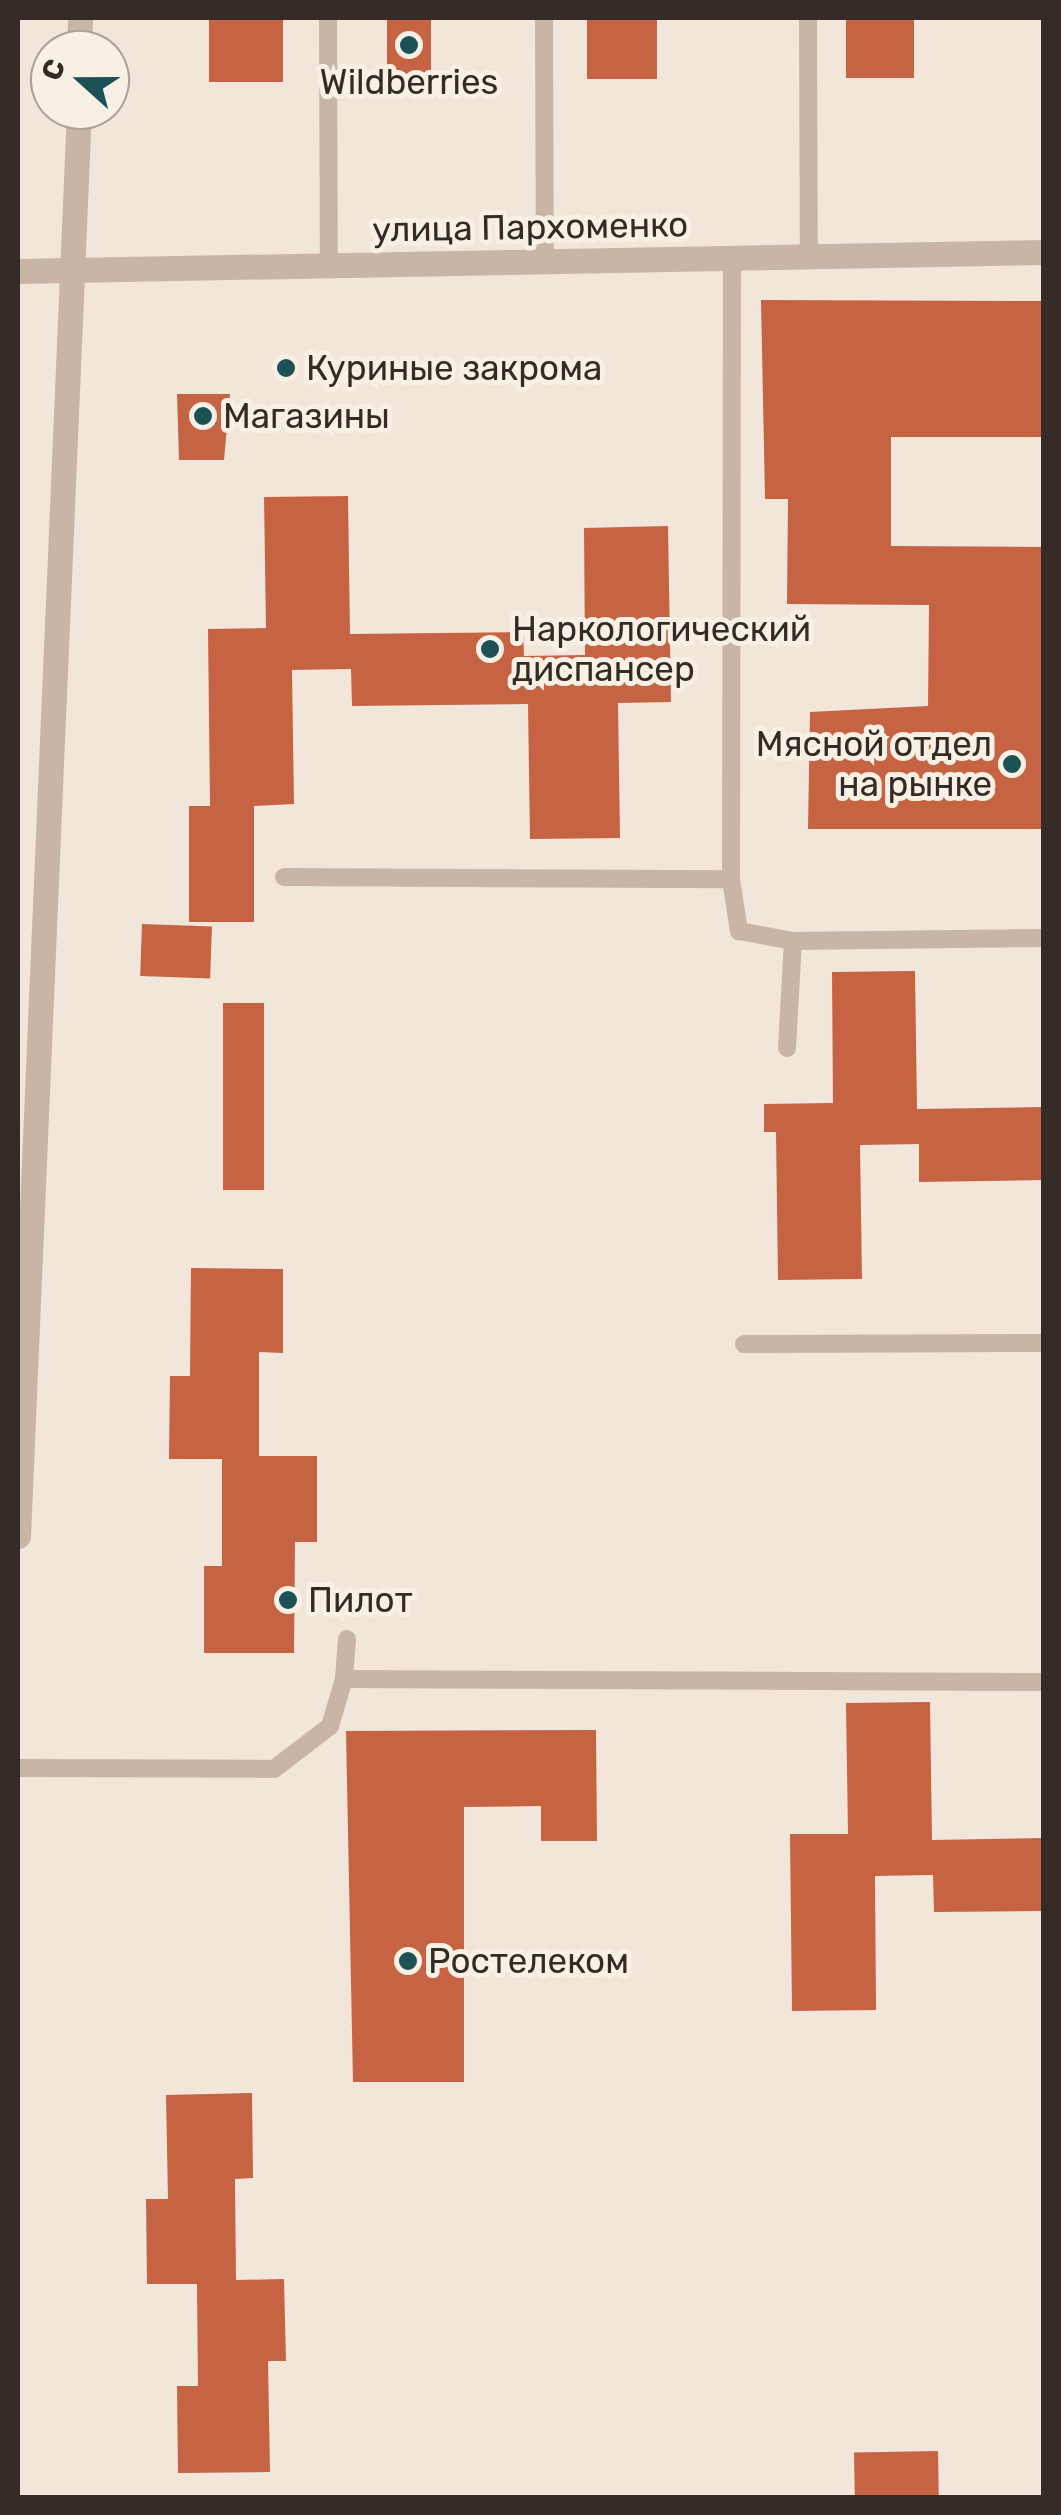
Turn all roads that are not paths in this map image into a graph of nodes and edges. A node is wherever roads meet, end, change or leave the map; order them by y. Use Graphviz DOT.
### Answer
graph roads {
  1 [pos="328,18"];
  2 [pos="544,18"];
  3 [pos="808,18"];
  4 [pos="79,130"];
  5 [pos="1044,252"];
  6 [pos="810,256"];
  7 [pos="732,258"];
  8 [pos="545,261"];
  9 [pos="329,266"];
  10 [pos="77,270"];
  11 [pos="18,271"];
  12 [pos="284,878"];
  13 [pos="731,880"];
  14 [pos="1044,938"];
  15 [pos="793,941"];
  16 [pos="787,1048"];
  17 [pos="1044,1342"];
  18 [pos="744,1344"];
  19 [pos="18,1536"];
  20 [pos="346,1639"];
  21 [pos="344,1679"];
  22 [pos="1044,1682"];
  23 [pos="18,1768"];
  1 -- 9 [label="lane"];
  2 -- 8 [label="lane"];
  3 -- 6 [label="lane"];
  4 -- 10 [label="street"];
  5 -- 6 [label="street, улица Пархоменко"];
  6 -- 7 [label="street, улица Пархоменко"];
  7 -- 8 [label="street, улица Пархоменко"];
  7 -- 13 [label="lane"];
  8 -- 9 [label="street, улица Пархоменко"];
  9 -- 10 [label="street, улица Пархоменко"];
  10 -- 11 [label="street, улица Пархоменко"];
  10 -- 19 [label="street"];
  12 -- 13 [label="lane"];
  13 -- 15 [label="lane"];
  14 -- 15 [label="lane"];
  15 -- 16 [label="lane"];
  17 -- 18 [label="lane"];
  20 -- 21 [label="lane"];
  21 -- 22 [label="lane"];
  21 -- 23 [label="lane"];
}
